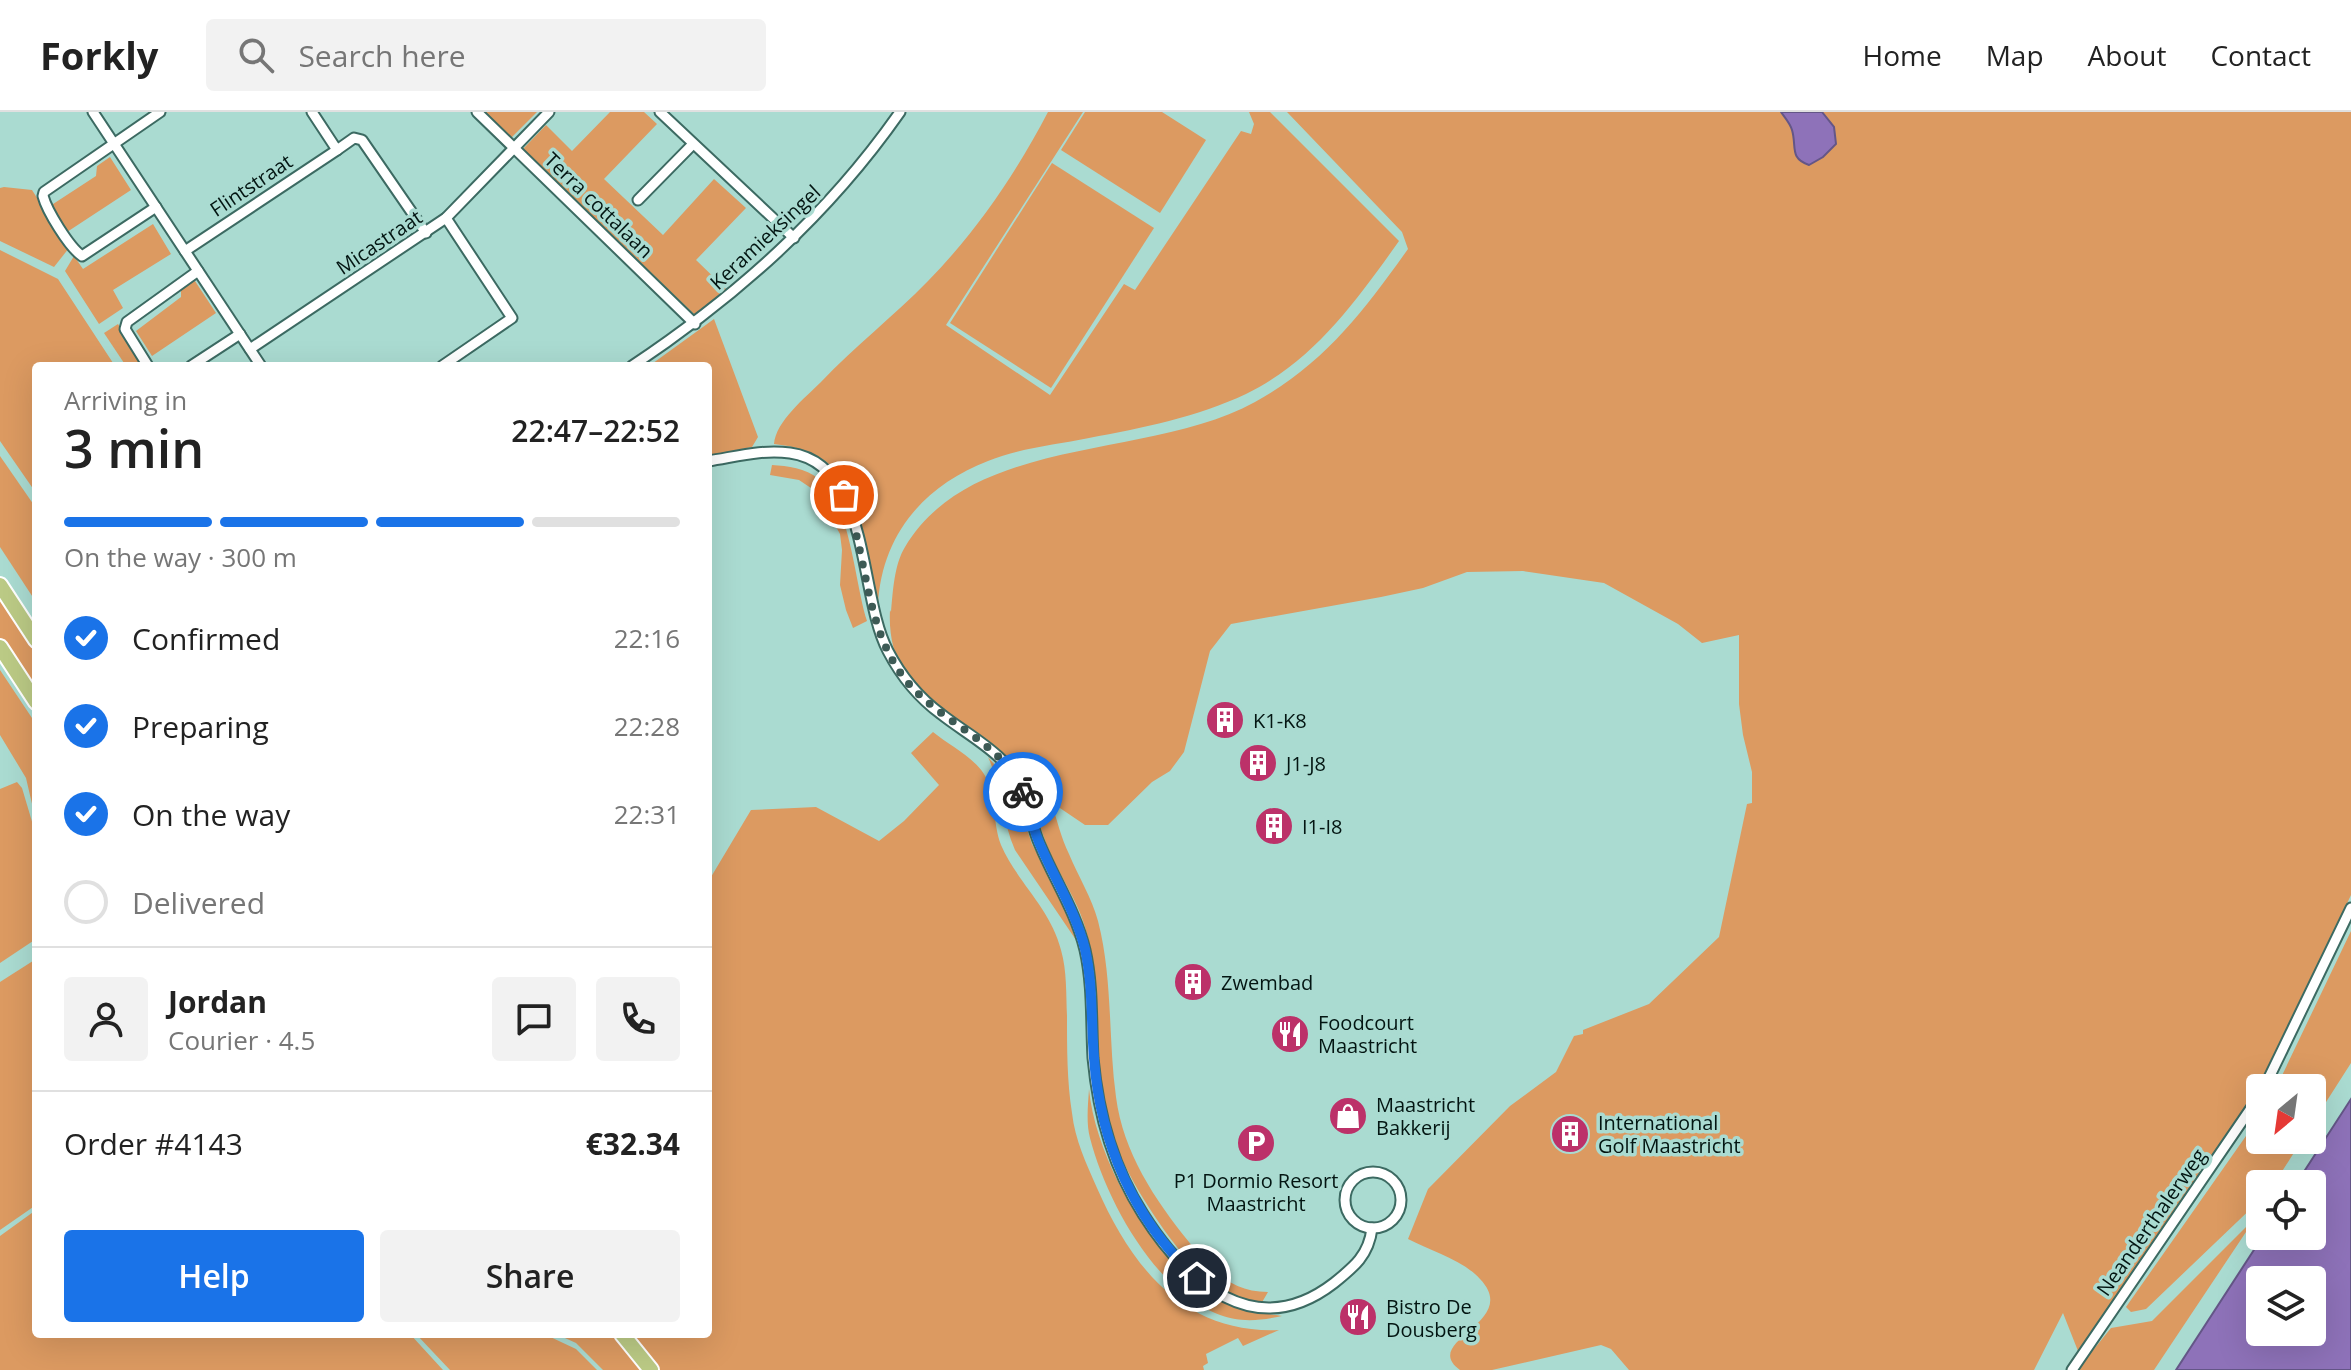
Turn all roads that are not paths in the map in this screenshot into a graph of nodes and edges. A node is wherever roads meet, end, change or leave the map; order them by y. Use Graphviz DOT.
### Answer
graph roads {
  1 [pos="93,112"];
  2 [pos="160,112"];
  3 [pos="312,112"];
  4 [pos="477,112"];
  5 [pos="549,112"];
  6 [pos="660,112"];
  7 [pos="896,114"];
  8 [pos="114,143"];
  9 [pos="693,144"];
  10 [pos="514,148"];
  11 [pos="337,150"];
  12 [pos="638,200"];
  13 [pos="156,207"];
  14 [pos="446,218"];
  15 [pos="426,233"];
  16 [pos="794,238"];
  17 [pos="185,251"];
  18 [pos="198,271"];
  19 [pos="695,324"];
  20 [pos="240,334"];
  21 [pos="250,349"];
  22 [pos="146,362"];
  23 [pos="197,362"];
  24 [pos="258,362"];
  25 [pos="448,362"];
  26 [pos="638,362"];
  27 [pos="712,460"];
  28 [pos="0,585"];
  29 [pos="32,634"];
  30 [pos="0,647"];
  31 [pos="32,696"];
  32 [pos="2351,908"];
  33 [pos="2271,1074"];
  34 [pos="2246,1115"];
  35 [pos="1372,1228"];
  36 [pos="625,1338"];
  37 [pos="651,1370"];
  38 [pos="2072,1370"];
  1 -- 8 [label="street"];
  2 -- 8 [label="street"];
  3 -- 11 [label="street"];
  4 -- 10 [label="street, Terra cottalaan"];
  5 -- 10 [label="street, Micastraat"];
  6 -- 9 [label="street"];
  7 -- 16 [label="street, Keramieksingel"];
  8 -- 13 [label="street"];
  8 -- 13 [label="street"];
  9 -- 12 [label="street"];
  9 -- 16 [label="street"];
  10 -- 14 [label="street, Micastraat"];
  10 -- 19 [label="street, Terra cottalaan"];
  11 -- 15 [label="street"];
  11 -- 17 [label="street, Flintstraat"];
  13 -- 17 [label="street"];
  14 -- 15 [label="street, Micastraat"];
  14 -- 25 [label="street"];
  15 -- 21 [label="street, Micastraat"];
  16 -- 19 [label="street, Keramieksingel"];
  17 -- 18 [label="street"];
  18 -- 20 [label="street"];
  18 -- 22 [label="street"];
  19 -- 26 [label="street, Keramieksingel"];
  20 -- 21 [label="street"];
  20 -- 23 [label="street"];
  21 -- 24 [label="street"];
  27 -- 35 [label="street"];
  28 -- 29 [label="main road"];
  30 -- 31 [label="main road"];
  32 -- 33 [label="street"];
  34 -- 38 [label="street, Neanderthalerweg"];
  35 -- 35 [label="street"];
  36 -- 37 [label="main road"];
}
